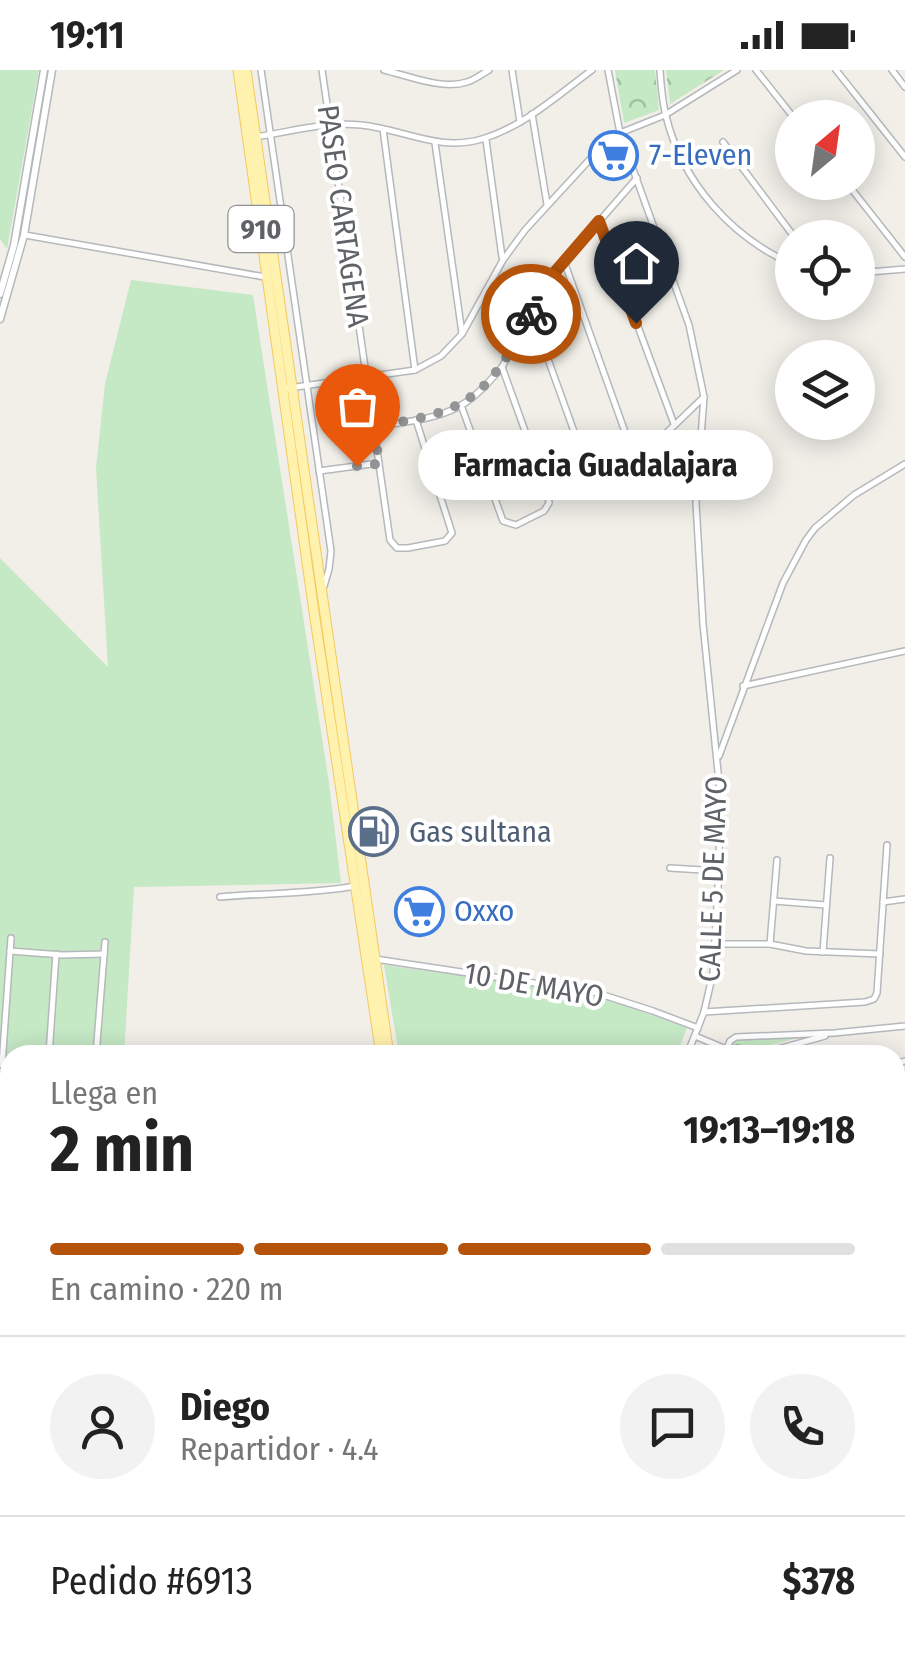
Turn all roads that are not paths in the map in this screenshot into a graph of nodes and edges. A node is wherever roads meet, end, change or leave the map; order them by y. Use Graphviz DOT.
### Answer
graph roads {
  1 [pos="44,70"];
  2 [pos="52,70"];
  3 [pos="238,70"];
  4 [pos="246,70"];
  5 [pos="261,70"];
  6 [pos="322,70"];
  7 [pos="384,70"];
  8 [pos="418,70"];
  9 [pos="465,70"];
  10 [pos="489,70"];
  11 [pos="512,70"];
  12 [pos="592,70"];
  13 [pos="608,70"];
  14 [pos="660,70"];
  15 [pos="737,70"];
  16 [pos="756,70"];
  17 [pos="836,70"];
  18 [pos="892,70"];
  19 [pos="419,78"];
  20 [pos="262,82"];
  21 [pos="467,82"];
  22 [pos="244,86"];
  23 [pos="905,86"];
  24 [pos="780,100"];
  25 [pos="532,114"];
  26 [pos="665,114"];
  27 [pos="520,122"];
  28 [pos="330,124"];
  29 [pos="383,129"];
  30 [pos="620,133"];
  31 [pos="270,135"];
  32 [pos="252,138"];
  33 [pos="486,138"];
  34 [pos="723,142"];
  35 [pos="435,143"];
  36 [pos="905,156"];
  37 [pos="637,178"];
  38 [pos="860,200"];
  39 [pos="547,204"];
  40 [pos="782,220"];
  41 [pos="599,221"];
  42 [pos="282,222"];
  43 [pos="268,224"];
  44 [pos="24,235"];
  45 [pos="775,255"];
  46 [pos="905,257"];
  47 [pos="503,260"];
  48 [pos="564,261"];
  49 [pos="905,269"];
  50 [pos="875,272"];
  51 [pos="268,278"];
  52 [pos="486,290"];
  53 [pos="0,294"];
  54 [pos="295,303"];
  55 [pos="280,306"];
  56 [pos="530,316"];
  57 [pos="0,320"];
  58 [pos="462,334"];
  59 [pos="502,367"];
  60 [pos="415,370"];
  61 [pos="366,377"];
  62 [pos="306,385"];
  63 [pos="287,388"];
  64 [pos="704,398"];
  65 [pos="462,405"];
  66 [pos="416,420"];
  67 [pos="674,424"];
  68 [pos="374,426"];
  69 [pos="634,460"];
  70 [pos="379,464"];
  71 [pos="905,464"];
  72 [pos="320,471"];
  73 [pos="321,594"];
  74 [pos="905,652"];
  75 [pos="744,686"];
  76 [pos="332,696"];
  77 [pos="718,759"];
  78 [pos="888,845"];
  79 [pos="830,858"];
  80 [pos="777,860"];
  81 [pos="670,868"];
  82 [pos="719,871"];
  83 [pos="356,886"];
  84 [pos="220,897"];
  85 [pos="905,899"];
  86 [pos="774,900"];
  87 [pos="883,902"];
  88 [pos="826,905"];
  89 [pos="11,938"];
  90 [pos="105,942"];
  91 [pos="715,944"];
  92 [pos="770,944"];
  93 [pos="10,950"];
  94 [pos="823,952"];
  95 [pos="56,954"];
  96 [pos="104,954"];
  97 [pos="880,954"];
  98 [pos="371,959"];
  99 [pos="704,1012"];
  100 [pos="905,1026"];
  101 [pos="698,1028"];
  102 [pos="834,1033"];
  103 [pos="694,1036"];
  104 [pos="3,1045"];
  105 [pos="50,1045"];
  106 [pos="97,1045"];
  107 [pos="380,1045"];
  108 [pos="387,1045"];
  109 [pos="691,1045"];
  110 [pos="711,1045"];
  111 [pos="728,1045"];
  112 [pos="791,1045"];
  113 [pos="0,1614"];
  114 [pos="0,1626"];
  1 -- 53 [label="street"];
  2 -- 44 [label="street"];
  3 -- 22 [label="main road, 910"];
  4 -- 22 [label="main road, 910"];
  5 -- 20 [label="street"];
  6 -- 28 [label="street, PASEO CARTAGENA"];
  7 -- 19 [label="street"];
  8 -- 19 [label="street"];
  9 -- 21 [label="street"];
  10 -- 21 [label="street"];
  11 -- 27 [label="street"];
  12 -- 25 [label="street"];
  13 -- 30 [label="street, CALLE 5 DE MAYO"];
  14 -- 26 [label="street"];
  15 -- 26 [label="street"];
  16 -- 24 [label="street"];
  17 -- 36 [label="street"];
  18 -- 23 [label="street"];
  19 -- 21 [label="street"];
  20 -- 22 [label="street"];
  20 -- 31 [label="street"];
  22 -- 32 [label="main road, 910"];
  25 -- 27 [label="street"];
  25 -- 39 [label="street"];
  26 -- 30 [label="street"];
  26 -- 45 [label="street"];
  27 -- 33 [label="street"];
  28 -- 29 [label="street"];
  28 -- 31 [label="street"];
  28 -- 61 [label="street, PASEO CARTAGENA"];
  29 -- 35 [label="street"];
  29 -- 60 [label="street"];
  30 -- 37 [label="street, CALLE 5 DE MAYO"];
  30 -- 39 [label="street"];
  31 -- 32 [label="street"];
  31 -- 42 [label="street"];
  32 -- 43 [label="main road, 910"];
  32 -- 51 [label="main road, 910"];
  33 -- 35 [label="street"];
  33 -- 47 [label="street"];
  34 -- 40 [label="street"];
  35 -- 58 [label="street"];
  37 -- 41 [label="street"];
  37 -- 64 [label="street, CALLE 5 DE MAYO"];
  38 -- 46 [label="street"];
  39 -- 47 [label="street"];
  41 -- 48 [label="street"];
  41 -- 67 [label="street"];
  42 -- 43 [label="street"];
  42 -- 54 [label="street"];
  43 -- 55 [label="main road, 910"];
  44 -- 51 [label="street"];
  44 -- 57 [label="street"];
  47 -- 52 [label="street"];
  48 -- 56 [label="street"];
  48 -- 69 [label="street"];
  49 -- 50 [label="street"];
  51 -- 63 [label="main road, 910"];
  52 -- 56 [label="street"];
  52 -- 58 [label="street"];
  54 -- 55 [label="street"];
  54 -- 62 [label="street"];
  55 -- 63 [label="main road, 910"];
  56 -- 59 [label="street"];
  56 -- 69 [label="street"];
  58 -- 60 [label="street"];
  59 -- 65 [label="street"];
  59 -- 65 [label="street"];
  60 -- 61 [label="street"];
  61 -- 62 [label="street"];
  61 -- 68 [label="street, PASEO CARTAGENA"];
  62 -- 63 [label="street"];
  62 -- 72 [label="street"];
  63 -- 73 [label="main road, 910"];
  63 -- 76 [label="main road, 910"];
  64 -- 67 [label="street"];
  64 -- 77 [label="street, CALLE 5 DE MAYO"];
  65 -- 66 [label="street"];
  66 -- 68 [label="street"];
  66 -- 70 [label="street, PASEO CARTAGENA"];
  67 -- 69 [label="street"];
  68 -- 70 [label="street, PASEO CARTAGENA"];
  70 -- 72 [label="street"];
  71 -- 75 [label="street"];
  72 -- 73 [label="street"];
  73 -- 76 [label="main road, 910"];
  74 -- 75 [label="street"];
  75 -- 77 [label="street"];
  76 -- 83 [label="main road, 910"];
  76 -- 98 [label="main road, 910"];
  77 -- 82 [label="street, CALLE 5 DE MAYO"];
  78 -- 87 [label="street"];
  79 -- 88 [label="street"];
  80 -- 86 [label="street"];
  81 -- 82 [label="street"];
  82 -- 91 [label="street, CALLE 5 DE MAYO"];
  83 -- 84 [label="street"];
  83 -- 98 [label="main road, 910"];
  85 -- 87 [label="street"];
  86 -- 88 [label="street"];
  86 -- 92 [label="street"];
  87 -- 97 [label="street"];
  88 -- 94 [label="street"];
  89 -- 93 [label="street"];
  90 -- 96 [label="street"];
  91 -- 92 [label="street"];
  91 -- 99 [label="street, CALLE 5 DE MAYO"];
  92 -- 94 [label="street"];
  93 -- 95 [label="street"];
  93 -- 104 [label="street"];
  94 -- 97 [label="street"];
  95 -- 96 [label="street"];
  95 -- 105 [label="street"];
  96 -- 106 [label="street"];
  97 -- 99 [label="street"];
  98 -- 101 [label="street, 10 DE MAYO"];
  98 -- 107 [label="main road, 910"];
  98 -- 108 [label="main road, 910"];
  99 -- 101 [label="street, CALLE 5 DE MAYO"];
  100 -- 102 [label="street"];
  101 -- 103 [label="street, CALLE 5 DE MAYO"];
  102 -- 111 [label="street"];
  102 -- 112 [label="street"];
  103 -- 109 [label="street, CALLE 5 DE MAYO"];
  103 -- 110 [label="street"];
  113 -- 114 [label="street"];
}
